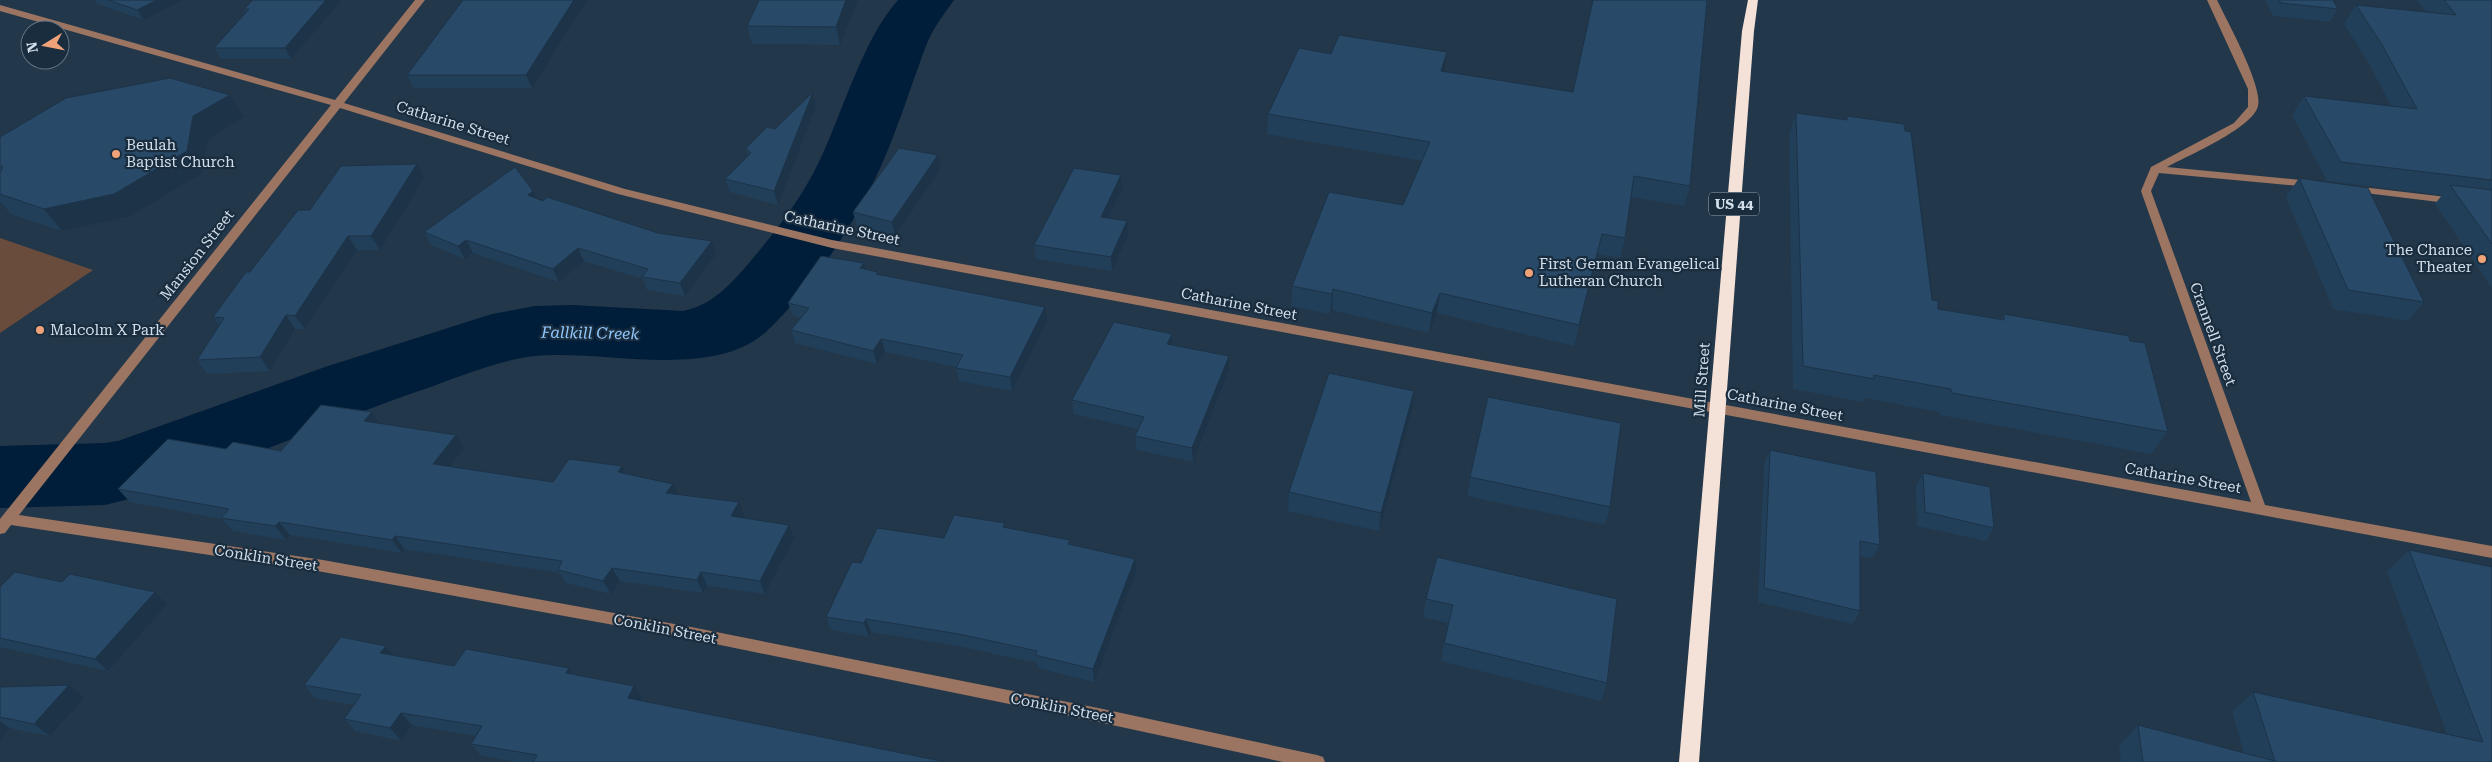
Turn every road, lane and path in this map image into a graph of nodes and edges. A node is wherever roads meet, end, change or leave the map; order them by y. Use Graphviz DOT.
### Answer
graph roads {
  1 [pos="420,0"];
  2 [pos="1752,0"];
  3 [pos="2212,0"];
  4 [pos="0,8"];
  5 [pos="338,104"];
  6 [pos="2155,169"];
  7 [pos="2463,202"];
  8 [pos="1719,409"];
  9 [pos="2260,509"];
  10 [pos="4,524"];
  11 [pos="2492,552"];
  12 [pos="1317,762"];
  13 [pos="1689,762"];
  1 -- 5 [label="street, Mansion Street"];
  2 -- 8 [label="highway, Mill Street / US 44"];
  3 -- 6 [label="street"];
  4 -- 5 [label="street, Catharine Street"];
  5 -- 8 [label="street, Catharine Street"];
  5 -- 10 [label="street, Mansion Street"];
  6 -- 7 [label="street"];
  6 -- 9 [label="street, Crannell Street"];
  8 -- 9 [label="street, Catharine Street"];
  8 -- 13 [label="highway, Mill Street / US 44"];
  9 -- 11 [label="street, Catharine Street"];
  10 -- 12 [label="street, Conklin Street"];
}
